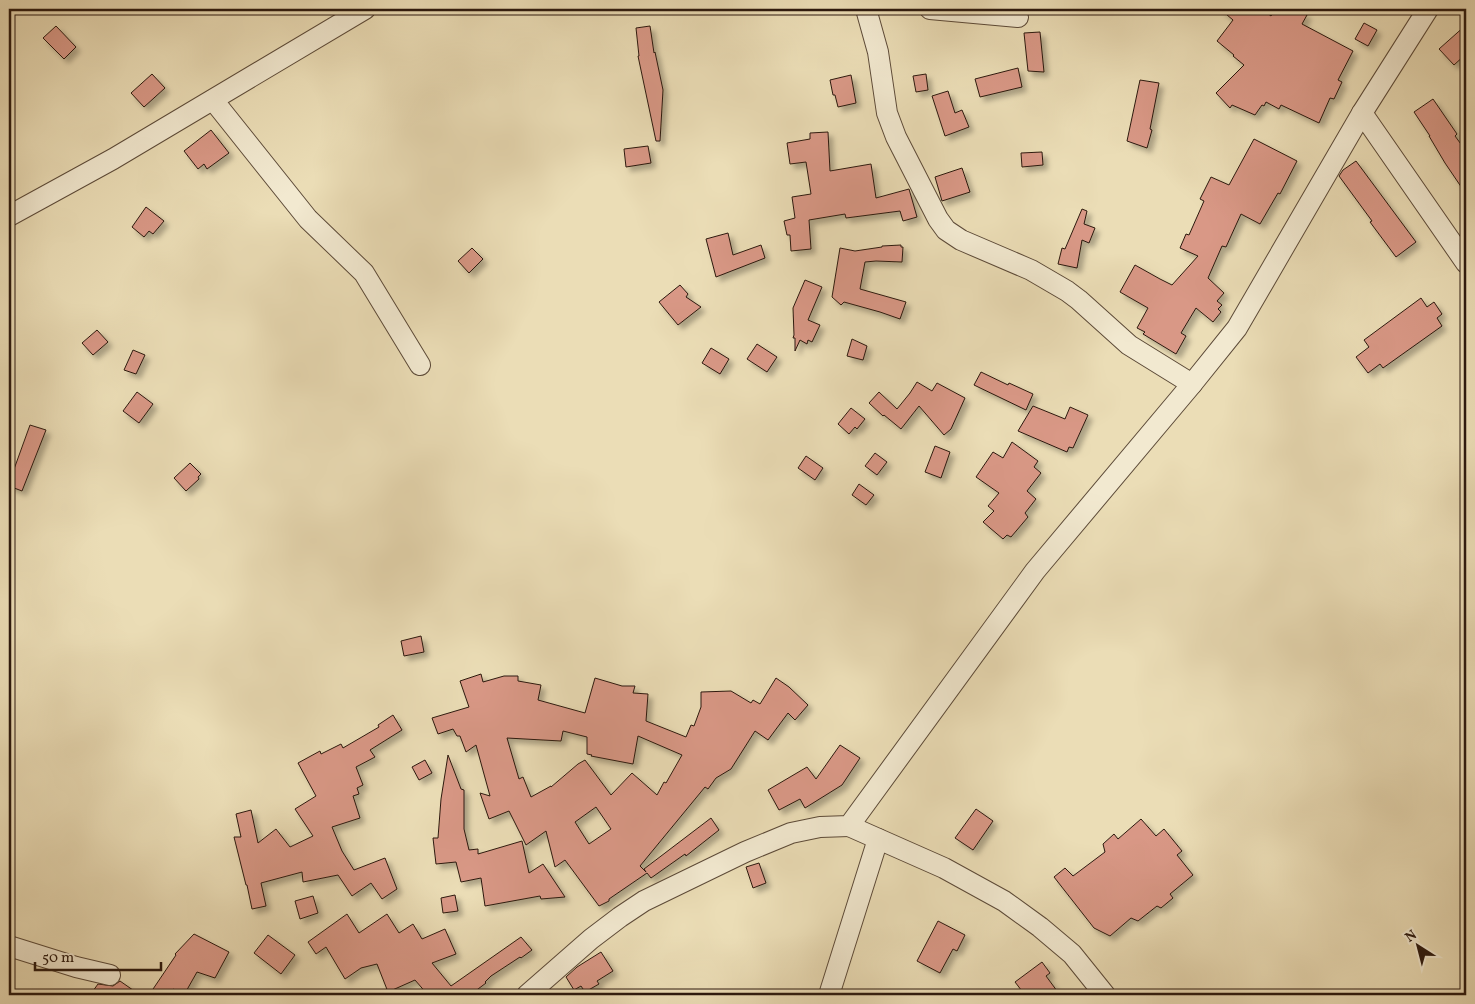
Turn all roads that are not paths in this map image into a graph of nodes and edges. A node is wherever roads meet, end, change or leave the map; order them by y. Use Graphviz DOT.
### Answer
graph roads {
  1 [pos="365,9"];
  2 [pos="866,9"];
  3 [pos="930,9"];
  4 [pos="1428,9"];
  5 [pos="1018,17"];
  6 [pos="213,100"];
  7 [pos="1362,112"];
  8 [pos="9,216"];
  9 [pos="1466,263"];
  10 [pos="420,365"];
  11 [pos="1192,384"];
  12 [pos="849,826"];
  13 [pos="878,839"];
  14 [pos="9,946"];
  15 [pos="110,975"];
  16 [pos="527,995"];
  17 [pos="829,995"];
  18 [pos="1105,995"];
  1 -- 6 [label="street"];
  2 -- 11 [label="street"];
  3 -- 5 [label="street"];
  4 -- 7 [label="street"];
  6 -- 8 [label="street"];
  6 -- 10 [label="street"];
  7 -- 9 [label="street"];
  7 -- 11 [label="street"];
  11 -- 12 [label="street"];
  12 -- 13 [label="street"];
  12 -- 16 [label="street"];
  13 -- 17 [label="street"];
  13 -- 18 [label="street"];
  14 -- 15 [label="street"];
}
